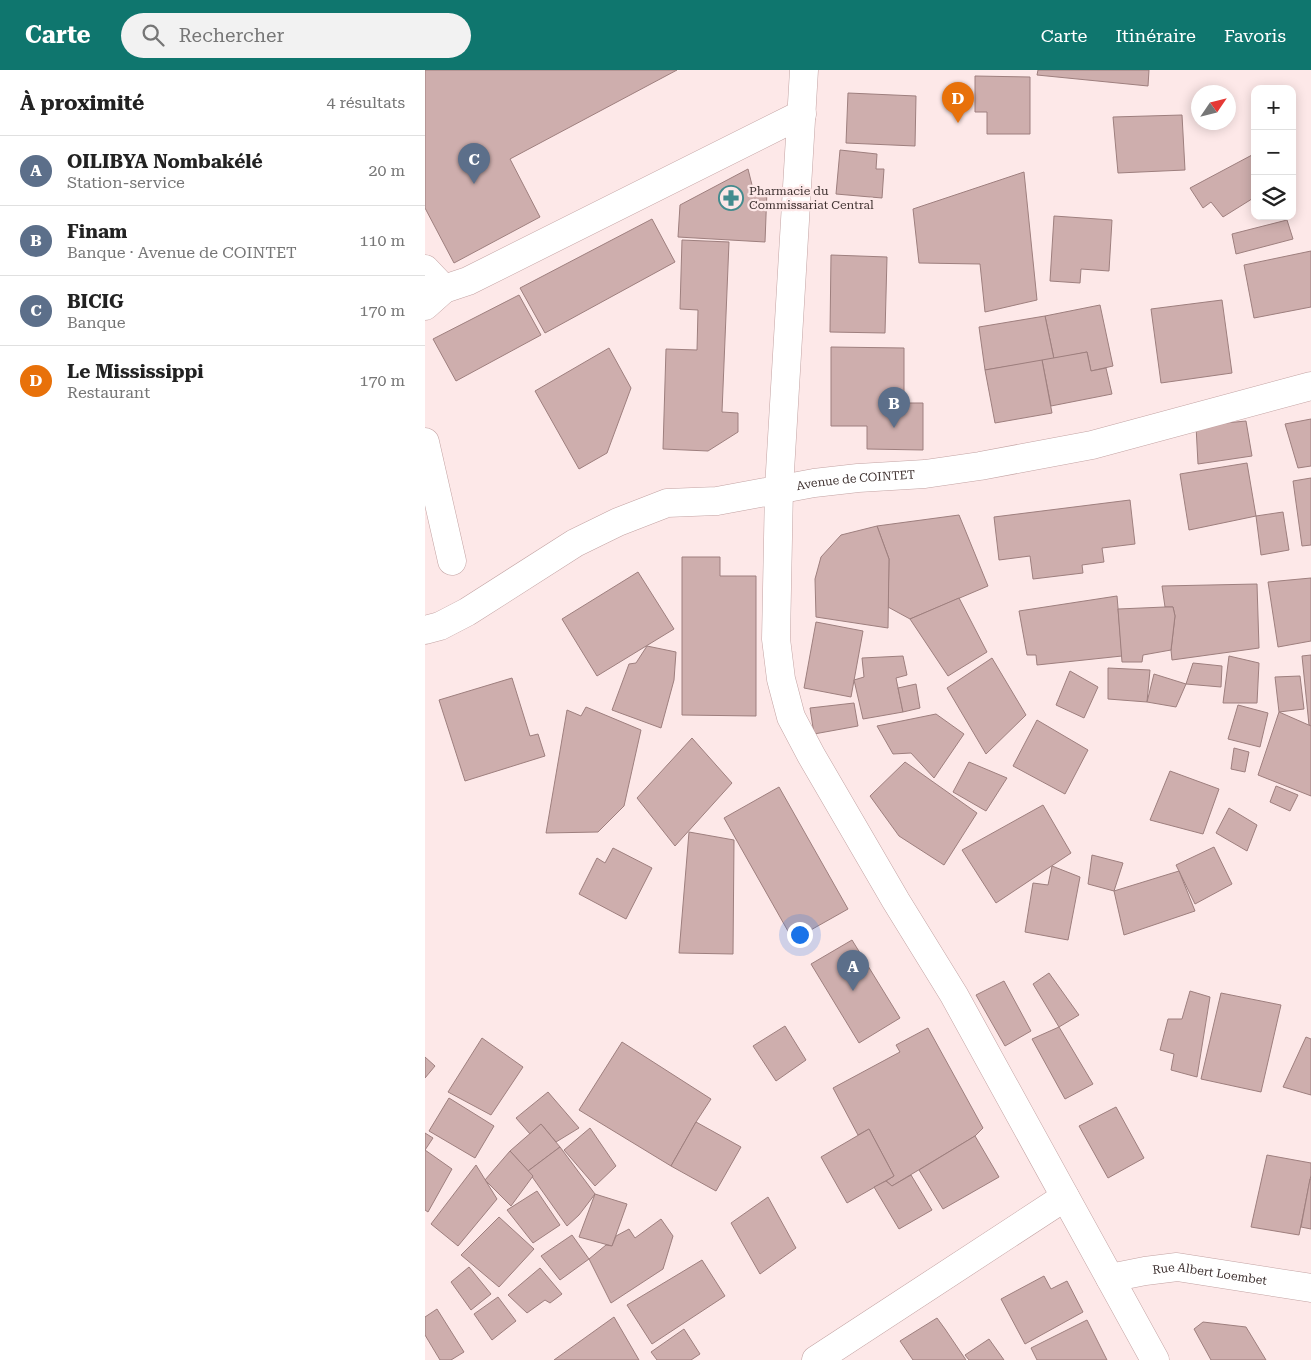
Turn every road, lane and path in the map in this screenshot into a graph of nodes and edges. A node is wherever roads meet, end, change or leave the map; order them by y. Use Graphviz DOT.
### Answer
graph roads {
  1 [pos="804,70"];
  2 [pos="802,114"];
  3 [pos="425,269"];
  4 [pos="434,298"];
  5 [pos="1311,386"];
  6 [pos="425,442"];
  7 [pos="779,488"];
  8 [pos="452,561"];
  9 [pos="425,630"];
  10 [pos="1065,1198"];
  11 [pos="1109,1278"];
  12 [pos="1311,1288"];
  13 [pos="816,1360"];
  14 [pos="1155,1360"];
  1 -- 2 [label="street"];
  2 -- 4 [label="street"];
  2 -- 7 [label="street"];
  3 -- 4 [label="street"];
  5 -- 7 [label="street, Avenue de COINTET"];
  6 -- 8 [label="street"];
  7 -- 9 [label="street, Avenue de COINTET"];
  7 -- 10 [label="street"];
  10 -- 11 [label="street"];
  10 -- 13 [label="street"];
  11 -- 12 [label="street, Rue Albert Loembet"];
  11 -- 14 [label="street"];
}
